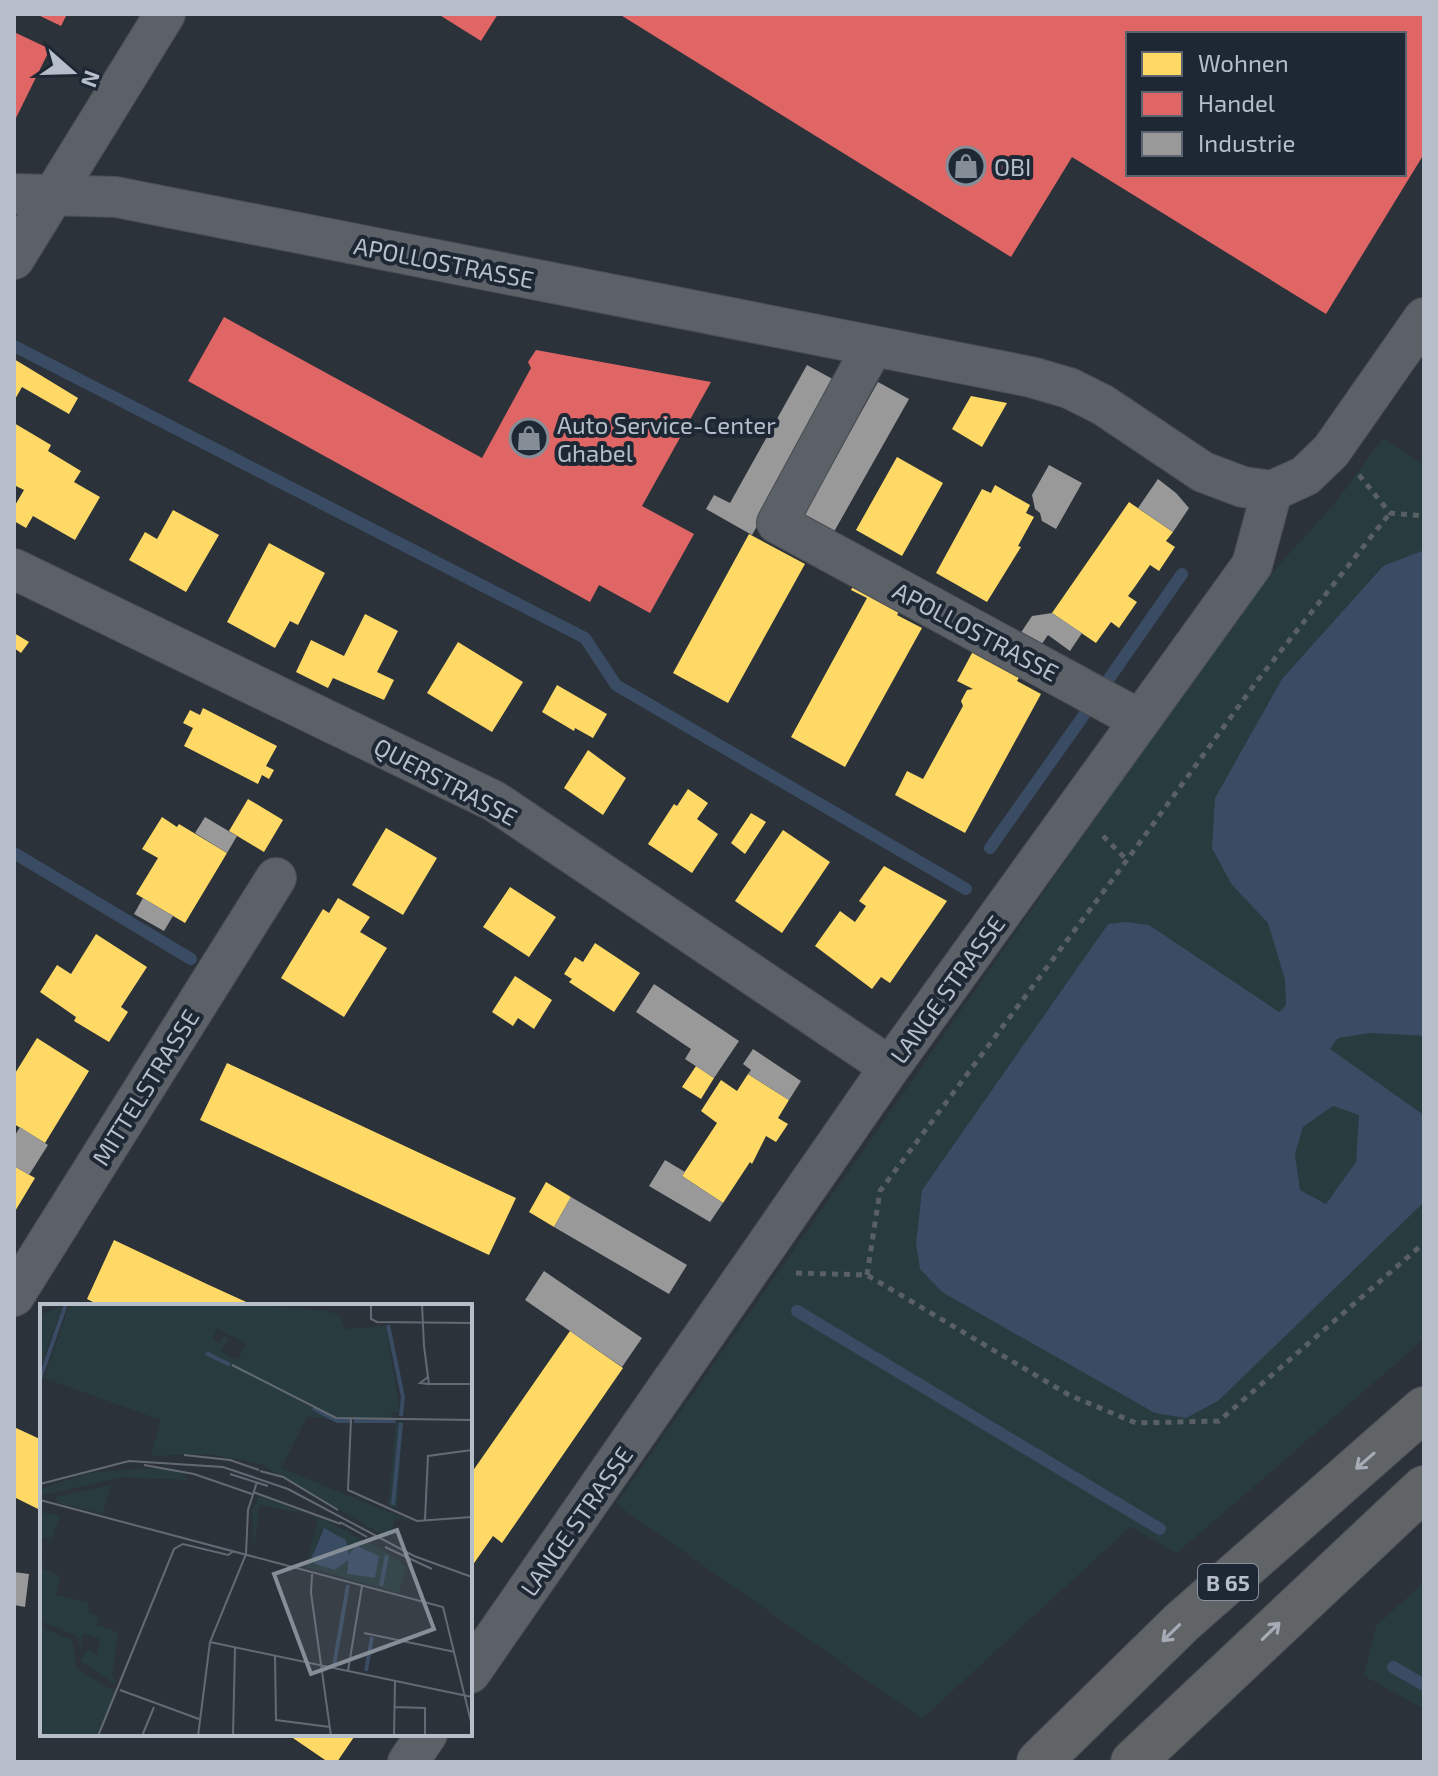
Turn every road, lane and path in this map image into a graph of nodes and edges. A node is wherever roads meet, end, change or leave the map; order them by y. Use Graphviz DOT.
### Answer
graph roads {
  1 [pos="165,14"];
  2 [pos="14,194"];
  3 [pos="54,195"];
  4 [pos="14,259"];
  5 [pos="1424,318"];
  6 [pos="873,346"];
  7 [pos="1331,451"];
  8 [pos="1272,491"];
  9 [pos="1390,513"];
  10 [pos="1424,516"];
  11 [pos="14,569"];
  12 [pos="1140,720"];
  13 [pos="276,878"];
  14 [pos="890,1067"];
  15 [pos="1424,1243"];
  16 [pos="759,1259"];
  17 [pos="867,1275"];
  18 [pos="14,1296"];
  19 [pos="1424,1409"];
  20 [pos="1424,1488"];
  21 [pos="472,1670"];
  22 [pos="426,1736"];
  23 [pos="408,1762"];
  24 [pos="1039,1762"];
  25 [pos="1133,1762"];
  1 -- 3 [label="street"];
  2 -- 3 [label="street, APOLLOSTRASSE"];
  3 -- 4 [label="street"];
  3 -- 6 [label="street, APOLLOSTRASSE"];
  5 -- 7 [label="street"];
  6 -- 8 [label="street, APOLLOSTRASSE"];
  6 -- 12 [label="street, APOLLOSTRASSE"];
  7 -- 8 [label="street"];
  7 -- 9 [label="path"];
  8 -- 12 [label="street, LANGE STRASSE"];
  9 -- 10 [label="path"];
  9 -- 17 [label="path"];
  11 -- 14 [label="street, QUERSTRASSE"];
  12 -- 14 [label="street, LANGE STRASSE"];
  13 -- 18 [label="street, MITTELSTRASSE"];
  14 -- 16 [label="street, LANGE STRASSE"];
  15 -- 17 [label="path"];
  16 -- 17 [label="path"];
  16 -- 21 [label="street, LANGE STRASSE"];
  19 -- 24 [label="highway, B 65, one-way"];
  25 -- 20 [label="highway, B 65, one-way"];
  22 -- 23 [label="street"];
}
